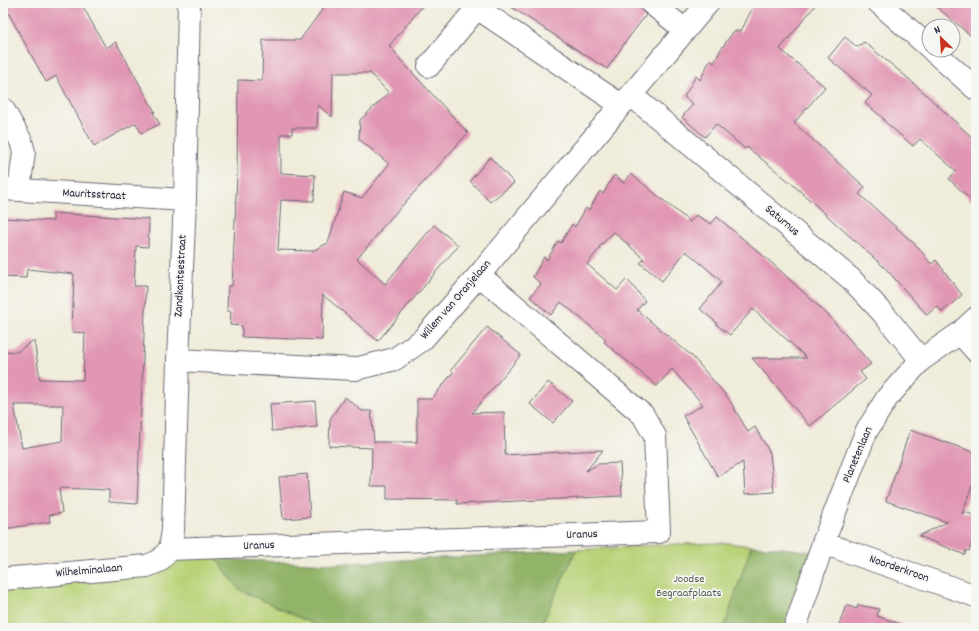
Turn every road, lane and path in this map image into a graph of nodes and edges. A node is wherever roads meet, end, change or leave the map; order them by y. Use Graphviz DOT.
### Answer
graph roads {
  1 [pos="189,3"];
  2 [pos="651,3"];
  3 [pos="708,3"];
  4 [pos="879,3"];
  5 [pos="685,30"];
  6 [pos="921,40"];
  7 [pos="941,58"];
  8 [pos="430,66"];
  9 [pos="976,89"];
  10 [pos="626,100"];
  11 [pos="3,109"];
  12 [pos="11,190"];
  13 [pos="185,200"];
  14 [pos="479,275"];
  15 [pos="976,318"];
  16 [pos="960,333"];
  17 [pos="976,351"];
  18 [pos="178,360"];
  19 [pos="921,360"];
  20 [pos="823,543"];
  21 [pos="170,549"];
  22 [pos="3,579"];
  23 [pos="976,596"];
  24 [pos="795,628"];
  1 -- 13 [label="street, Zandkantsestraat"];
  2 -- 5 [label="street"];
  3 -- 5 [label="street, Willem van Oranjelaan"];
  4 -- 6 [label="street"];
  5 -- 10 [label="street, Willem van Oranjelaan"];
  7 -- 9 [label="street"];
  8 -- 10 [label="street"];
  10 -- 14 [label="street, Willem van Oranjelaan"];
  10 -- 19 [label="street, Saturnus"];
  11 -- 12 [label="street"];
  12 -- 13 [label="street, Mauritsstraat"];
  13 -- 18 [label="street, Zandkantsestraat"];
  14 -- 18 [label="street, Willem van Oranjelaan"];
  14 -- 21 [label="street, Uranus"];
  15 -- 16 [label="street, Planetenlaan"];
  16 -- 17 [label="street"];
  16 -- 19 [label="street, Planetenlaan"];
  18 -- 21 [label="street, Zandkantsestraat"];
  19 -- 20 [label="street, Planetenlaan"];
  20 -- 23 [label="street, Noorderkroon"];
  20 -- 24 [label="street, Planetenlaan"];
  21 -- 22 [label="street, Wilhelminalaan"];
}
